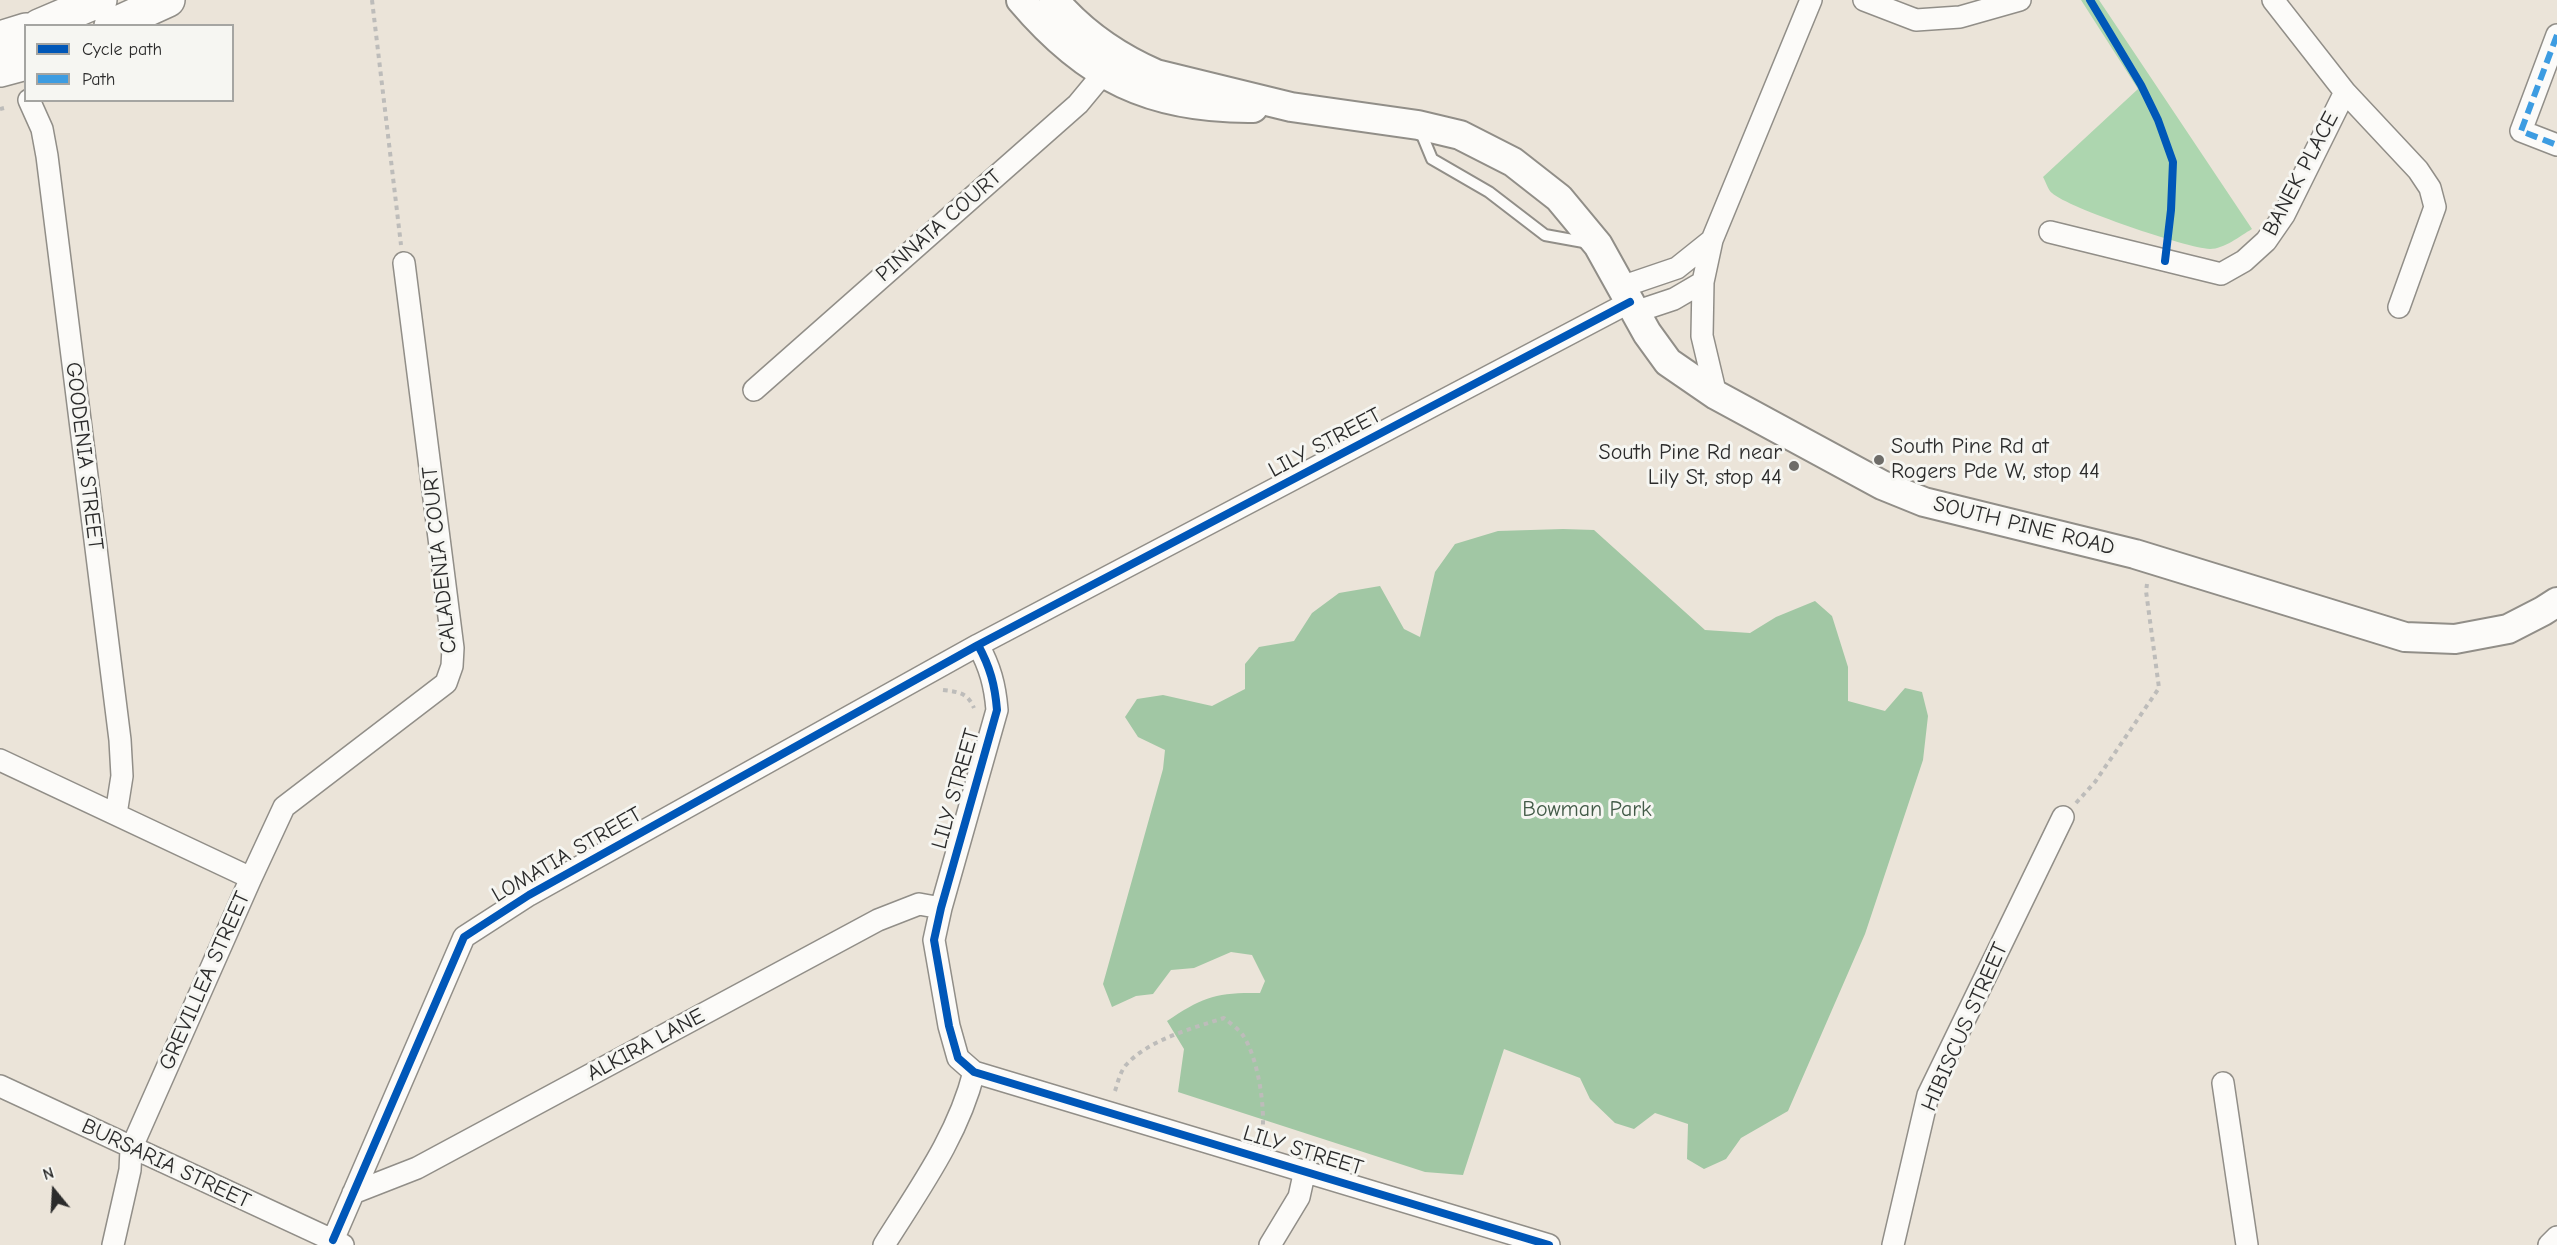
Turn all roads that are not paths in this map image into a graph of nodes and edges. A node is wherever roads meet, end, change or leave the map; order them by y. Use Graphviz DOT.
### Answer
graph roads {
  1 [pos="100,0"];
  2 [pos="168,0"];
  3 [pos="1021,0"];
  4 [pos="1054,0"];
  5 [pos="1811,0"];
  6 [pos="1864,0"];
  7 [pos="2019,0"];
  8 [pos="2273,0"];
  9 [pos="44,24"];
  10 [pos="115,24"];
  11 [pos="24,31"];
  12 [pos="2557,35"];
  13 [pos="0,38"];
  14 [pos="1111,64"];
  15 [pos="2345,92"];
  16 [pos="30,102"];
  17 [pos="1418,125"];
  18 [pos="2557,145"];
  19 [pos="2050,232"];
  20 [pos="1712,240"];
  21 [pos="1598,245"];
  22 [pos="404,263"];
  23 [pos="1703,282"];
  24 [pos="1629,300"];
  25 [pos="2399,307"];
  26 [pos="754,390"];
  27 [pos="1716,395"];
  28 [pos="2557,602"];
  29 [pos="978,645"];
  30 [pos="0,760"];
  31 [pos="116,814"];
  32 [pos="2063,818"];
  33 [pos="251,878"];
  34 [pos="941,908"];
  35 [pos="974,1072"];
  36 [pos="2223,1083"];
  37 [pos="0,1086"];
  38 [pos="131,1149"];
  39 [pos="1305,1170"];
  40 [pos="352,1192"];
  41 [pos="2557,1237"];
  42 [pos="338,1243"];
  43 [pos="113,1245"];
  44 [pos="884,1245"];
  45 [pos="1270,1245"];
  46 [pos="1549,1245"];
  47 [pos="1893,1245"];
  48 [pos="2247,1245"];
  49 [pos="2549,1245"];
  1 -- 9 [label="main road"];
  2 -- 10 [label="main road"];
  3 -- 14 [label="main road, SOUTH PINE ROAD"];
  4 -- 14 [label="main road, SOUTH PINE ROAD"];
  5 -- 20 [label="street"];
  6 -- 7 [label="street"];
  8 -- 15 [label="street"];
  11 -- 13 [label="main road"];
  12 -- 18 [label="street"];
  14 -- 17 [label="main road, SOUTH PINE ROAD"];
  14 -- 26 [label="street, PINNATA COURT"];
  15 -- 19 [label="street, BANEK PLACE"];
  15 -- 25 [label="street"];
  16 -- 31 [label="street, GOODENIA STREET"];
  17 -- 21 [label="main road, SOUTH PINE ROAD"];
  17 -- 21 [label="lane"];
  20 -- 23 [label="street"];
  20 -- 24 [label="street"];
  21 -- 24 [label="main road, SOUTH PINE ROAD"];
  22 -- 33 [label="street, CALADENIA COURT"];
  23 -- 24 [label="street"];
  23 -- 27 [label="street"];
  24 -- 27 [label="main road, SOUTH PINE ROAD"];
  24 -- 29 [label="street, LILY STREET"];
  27 -- 28 [label="main road, SOUTH PINE ROAD"];
  29 -- 34 [label="street, LILY STREET"];
  29 -- 40 [label="street, LOMATIA STREET"];
  30 -- 31 [label="street, GREVILLEA STREET"];
  31 -- 33 [label="street, GREVILLEA STREET"];
  32 -- 47 [label="street, HIBISCUS STREET"];
  33 -- 38 [label="street, GREVILLEA STREET"];
  34 -- 35 [label="street, LILY STREET"];
  34 -- 40 [label="street, ALKIRA LANE"];
  35 -- 39 [label="street, LILY STREET"];
  35 -- 44 [label="street"];
  36 -- 48 [label="street"];
  37 -- 38 [label="street, BURSARIA STREET"];
  38 -- 42 [label="street, BURSARIA STREET"];
  38 -- 43 [label="street, GREVILLEA STREET"];
  39 -- 45 [label="street"];
  39 -- 46 [label="street, LILY STREET"];
  40 -- 42 [label="street, LOMATIA STREET"];
  41 -- 49 [label="street"];
}
